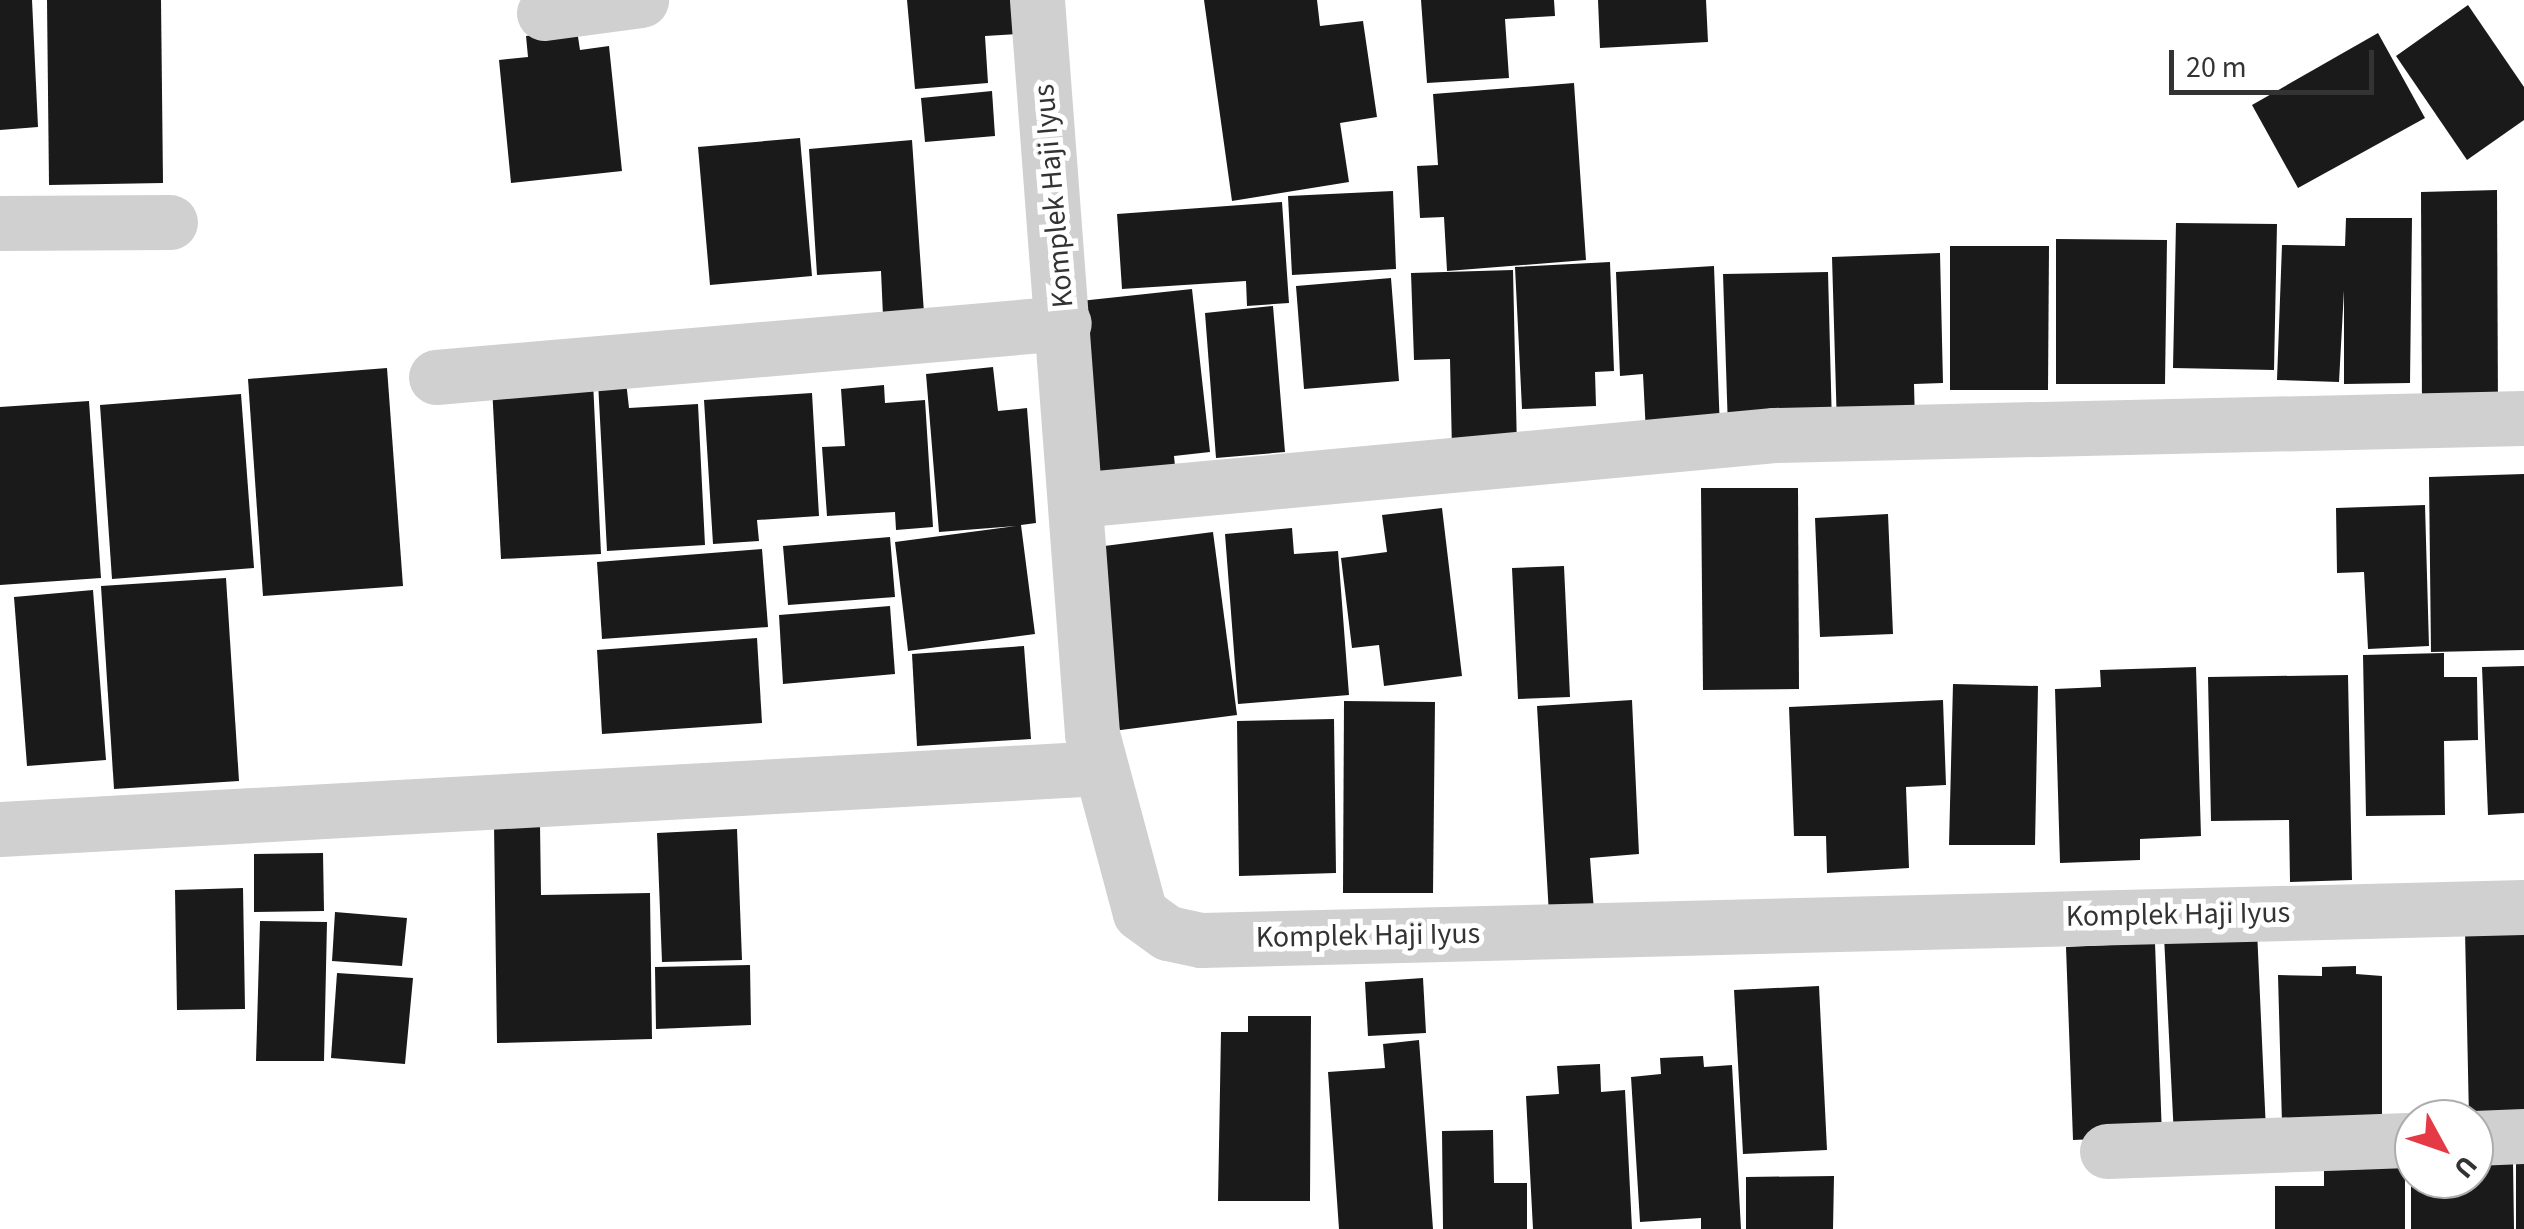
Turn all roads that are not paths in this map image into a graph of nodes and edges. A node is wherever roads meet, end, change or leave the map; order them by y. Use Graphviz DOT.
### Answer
graph roads {
  1 [pos="641,0"];
  2 [pos="1037,0"];
  3 [pos="544,14"];
  4 [pos="170,222"];
  5 [pos="0,223"];
  6 [pos="1064,323"];
  7 [pos="436,377"];
  8 [pos="2524,418"];
  9 [pos="1076,500"];
  10 [pos="1100,768"];
  11 [pos="0,829"];
  12 [pos="2524,906"];
  13 [pos="2524,1136"];
  14 [pos="2494,1137"];
  15 [pos="2394,1141"];
  16 [pos="2106,1152"];
  1 -- 3 [label="street"];
  2 -- 6 [label="street, Komplek Haji Iyus"];
  4 -- 5 [label="street"];
  6 -- 7 [label="street"];
  6 -- 9 [label="street, Komplek Haji Iyus"];
  8 -- 9 [label="street"];
  9 -- 10 [label="street, Komplek Haji Iyus"];
  10 -- 11 [label="street"];
  10 -- 12 [label="street, Komplek Haji Iyus"];
  13 -- 14 [label="street"];
  15 -- 16 [label="street"];
}
